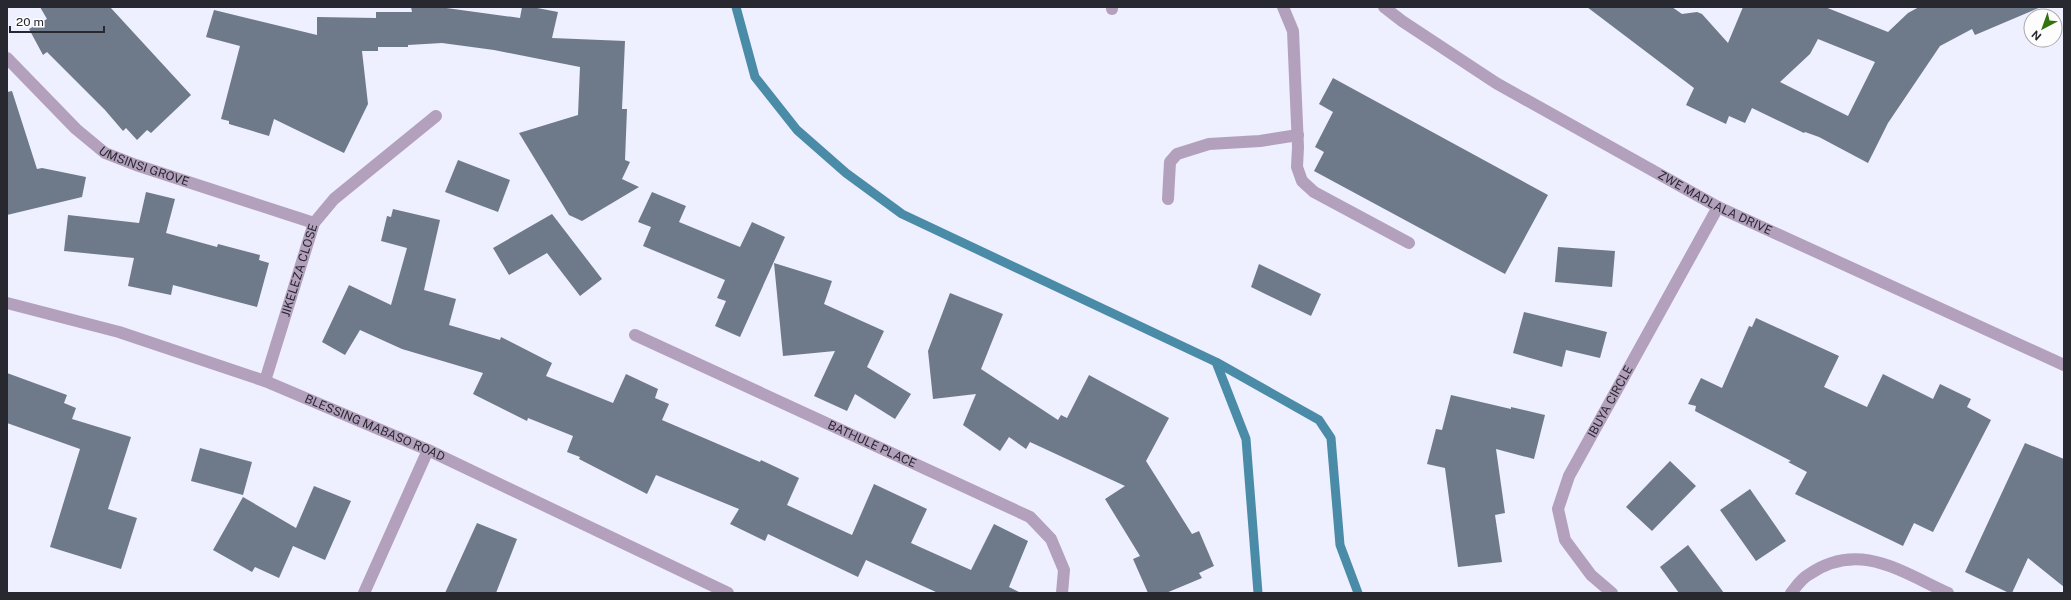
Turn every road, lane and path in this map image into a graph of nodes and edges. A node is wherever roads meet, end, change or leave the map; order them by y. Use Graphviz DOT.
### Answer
graph roads {
  1 [pos="1283,7"];
  2 [pos="1384,7"];
  3 [pos="7,58"];
  4 [pos="436,116"];
  5 [pos="1298,135"];
  6 [pos="1168,198"];
  7 [pos="1718,207"];
  8 [pos="314,223"];
  9 [pos="1409,243"];
  10 [pos="7,303"];
  11 [pos="635,335"];
  12 [pos="2064,365"];
  13 [pos="265,381"];
  14 [pos="428,450"];
  15 [pos="364,593"];
  16 [pos="728,593"];
  17 [pos="1062,593"];
  18 [pos="1612,593"];
  19 [pos="1791,593"];
  20 [pos="1948,593"];
  1 -- 5 [label="street"];
  2 -- 7 [label="street, ZWE MADLALA DRIVE"];
  3 -- 8 [label="street, UMSINSI GROVE"];
  4 -- 8 [label="street, JIKELEZA CLOSE"];
  5 -- 6 [label="street"];
  5 -- 9 [label="street"];
  7 -- 12 [label="street, ZWE MADLALA DRIVE"];
  7 -- 18 [label="street, IBUYA CIRCLE"];
  8 -- 13 [label="street, JIKELEZA CLOSE"];
  10 -- 13 [label="street, BLESSING MABASO ROAD"];
  11 -- 17 [label="street, BATHULE PLACE"];
  13 -- 14 [label="street, BLESSING MABASO ROAD"];
  14 -- 15 [label="street"];
  14 -- 16 [label="street, BLESSING MABASO ROAD"];
  19 -- 20 [label="street"];
}
